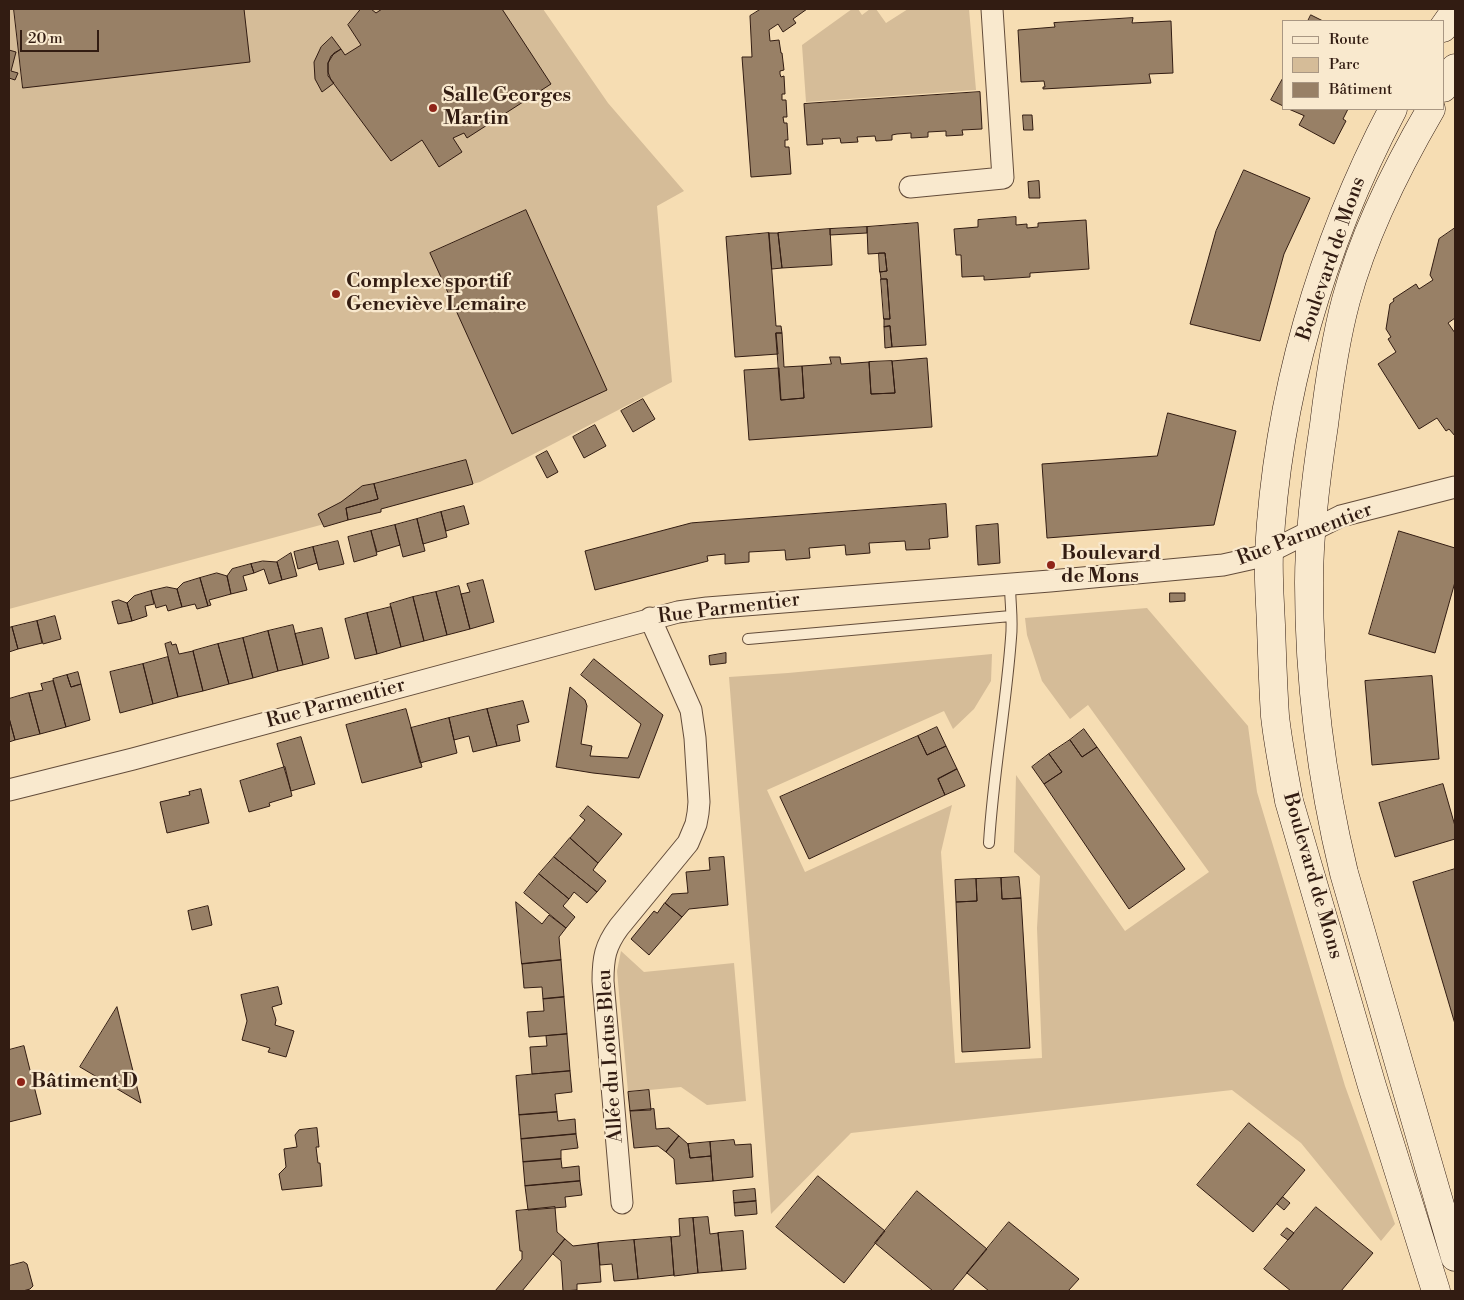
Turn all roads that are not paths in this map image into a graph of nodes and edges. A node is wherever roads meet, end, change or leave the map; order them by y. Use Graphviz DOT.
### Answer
graph roads {
  1 [pos="992,9"];
  2 [pos="1455,11"];
  3 [pos="1444,27"];
  4 [pos="1455,68"];
  5 [pos="1444,86"];
  6 [pos="1393,110"];
  7 [pos="1429,110"];
  8 [pos="910,187"];
  9 [pos="1455,487"];
  10 [pos="1311,530"];
  11 [pos="1269,552"];
  12 [pos="1010,584"];
  13 [pos="1011,616"];
  14 [pos="650,618"];
  15 [pos="748,639"];
  16 [pos="9,790"];
  17 [pos="988,843"];
  18 [pos="622,1203"];
  19 [pos="1455,1257"];
  20 [pos="1436,1291"];
  1 -- 8 [label="street"];
  2 -- 3 [label="main road"];
  4 -- 5 [label="main road"];
  6 -- 11 [label="main road, Boulevard de Mons"];
  7 -- 10 [label="main road, Boulevard de Mons"];
  9 -- 10 [label="street, Rue Parmentier"];
  10 -- 11 [label="street, Rue Parmentier"];
  10 -- 19 [label="main road, Boulevard de Mons"];
  11 -- 12 [label="street, Rue Parmentier"];
  11 -- 20 [label="main road, Boulevard de Mons"];
  12 -- 13 [label="lane"];
  12 -- 14 [label="street, Rue Parmentier"];
  13 -- 15 [label="lane"];
  13 -- 17 [label="lane"];
  14 -- 16 [label="street, Rue Parmentier"];
  14 -- 18 [label="street, Allée du Lotus Bleu"];
}
